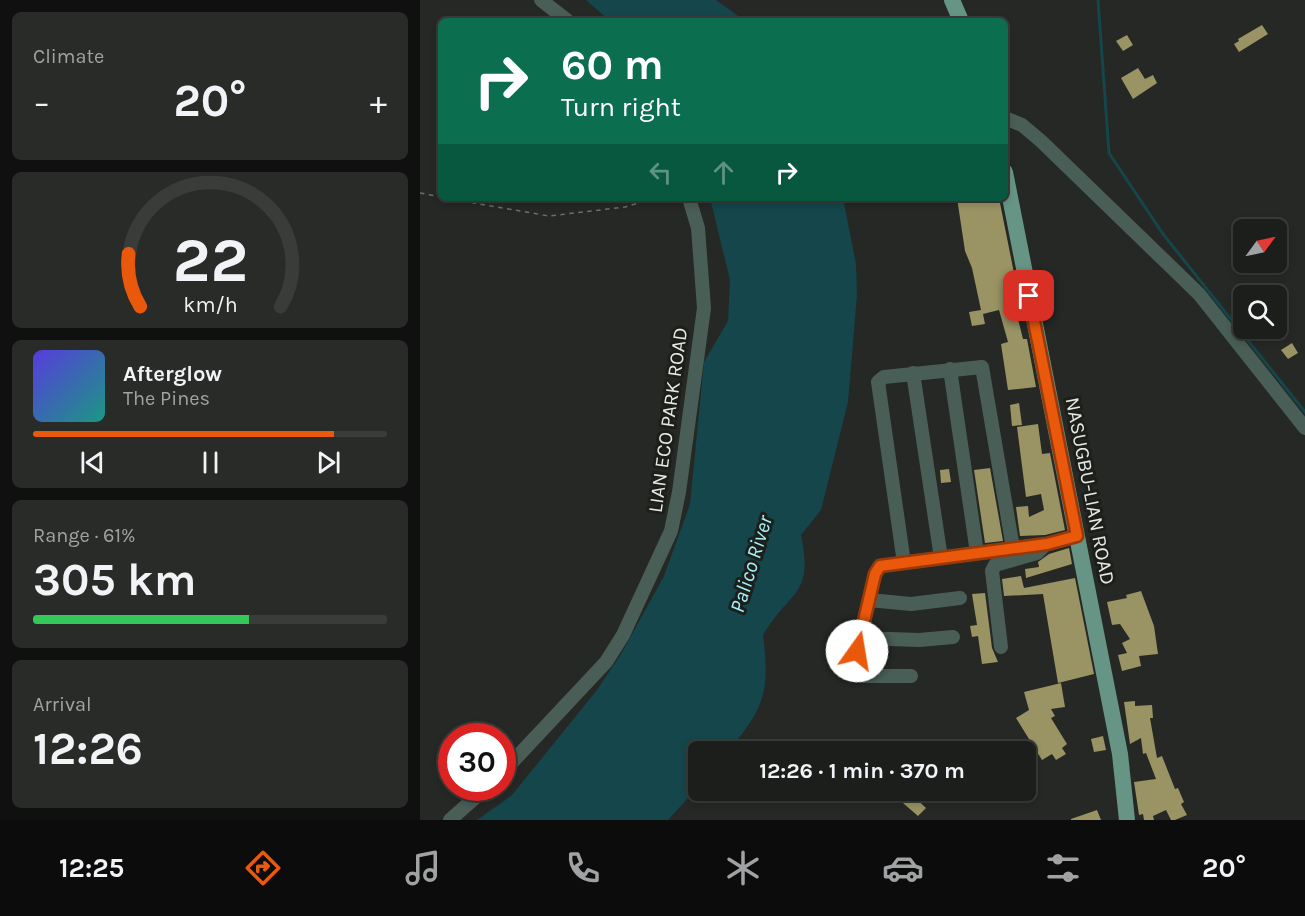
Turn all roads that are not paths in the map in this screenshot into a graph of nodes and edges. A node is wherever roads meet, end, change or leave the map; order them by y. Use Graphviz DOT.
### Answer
graph roads {
  1 [pos="541,0"];
  2 [pos="952,0"];
  3 [pos="564,18"];
  4 [pos="961,18"];
  5 [pos="1008,119"];
  6 [pos="1008,187"];
  7 [pos="690,201"];
  8 [pos="950,369"];
  9 [pos="913,373"];
  10 [pos="1305,428"];
  11 [pos="1077,536"];
  12 [pos="1047,544"];
  13 [pos="1013,549"];
  14 [pos="977,553"];
  15 [pos="941,558"];
  16 [pos="904,563"];
  17 [pos="960,598"];
  18 [pos="869,600"];
  19 [pos="953,636"];
  20 [pos="860,638"];
  21 [pos="1001,647"];
  22 [pos="910,676"];
  23 [pos="516,758"];
  24 [pos="471,801"];
  25 [pos="450,820"];
  26 [pos="1127,820"];
  1 -- 3 [label="street"];
  2 -- 4 [label="main road"];
  5 -- 10 [label="street"];
  6 -- 11 [label="main road, NASUGBU-LIAN ROAD"];
  7 -- 23 [label="street, LIAN ECO PARK ROAD"];
  8 -- 9 [label="street"];
  8 -- 13 [label="street"];
  8 -- 14 [label="street"];
  9 -- 15 [label="street"];
  9 -- 16 [label="street"];
  11 -- 12 [label="street"];
  11 -- 26 [label="main road, NASUGBU-LIAN ROAD"];
  12 -- 13 [label="street"];
  12 -- 21 [label="street"];
  13 -- 14 [label="street"];
  14 -- 15 [label="street"];
  15 -- 16 [label="street"];
  16 -- 18 [label="street"];
  17 -- 18 [label="street"];
  18 -- 20 [label="street"];
  19 -- 20 [label="street"];
  20 -- 22 [label="street"];
  24 -- 25 [label="street"];
}
